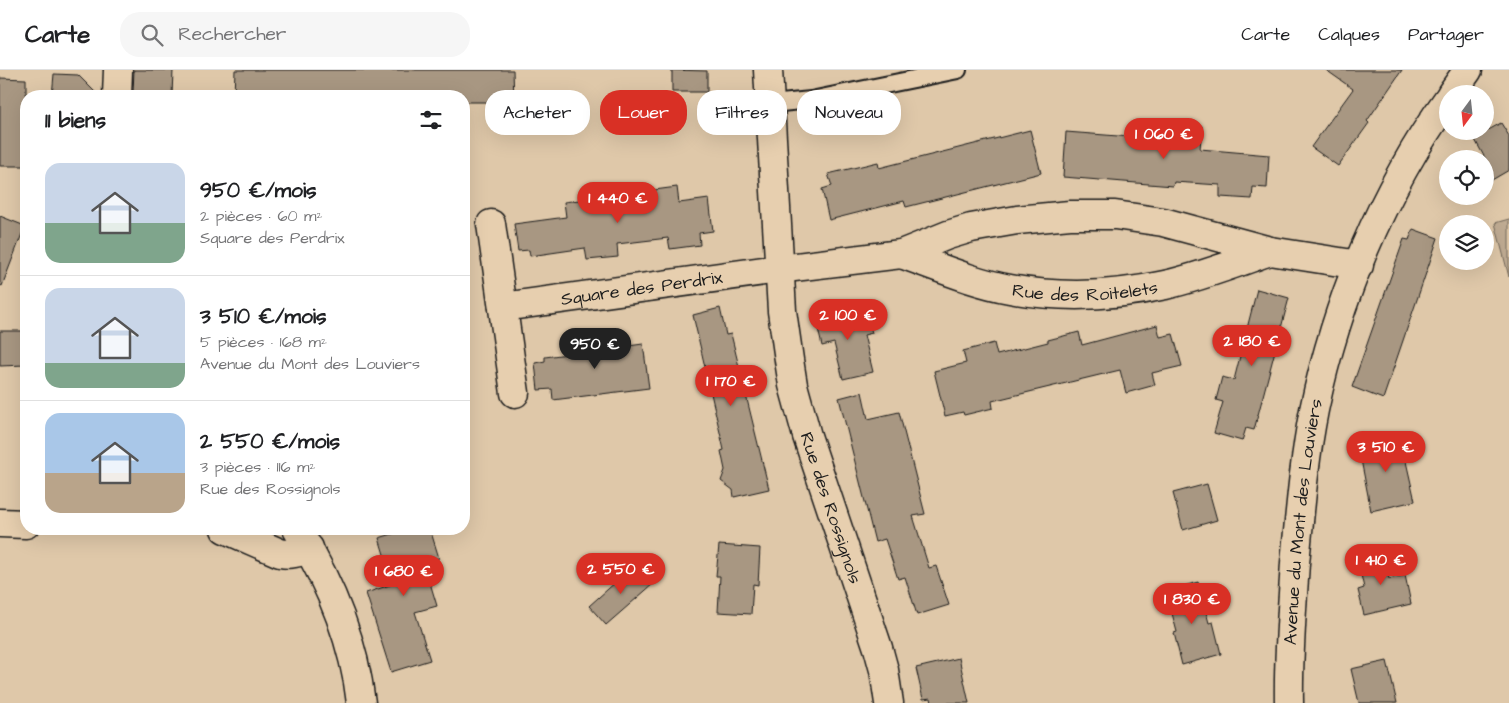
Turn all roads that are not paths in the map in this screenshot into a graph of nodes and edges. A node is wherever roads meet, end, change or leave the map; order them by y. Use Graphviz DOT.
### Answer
graph roads {
  1 [pos="118,70"];
  2 [pos="768,70"];
  3 [pos="958,70"];
  4 [pos="1468,70"];
  5 [pos="1457,85"];
  6 [pos="117,90"];
  7 [pos="769,90"];
  8 [pos="787,102"];
  9 [pos="1439,113"];
  10 [pos="772,135"];
  11 [pos="491,224"];
  12 [pos="1270,251"];
  13 [pos="901,254"];
  14 [pos="1358,265"];
  15 [pos="779,269"];
  16 [pos="503,307"];
  17 [pos="515,393"];
  18 [pos="0,523"];
  19 [pos="20,524"];
  20 [pos="239,535"];
  21 [pos="303,539"];
  22 [pos="361,703"];
  23 [pos="889,703"];
  24 [pos="1289,703"];
  1 -- 6 [label="street"];
  2 -- 7 [label="street, Rue des Rossignols"];
  3 -- 8 [label="lane"];
  4 -- 5 [label="street"];
  9 -- 14 [label="street, Avenue du Mont des Louviers"];
  10 -- 15 [label="street, Rue des Rossignols"];
  11 -- 16 [label="street"];
  12 -- 13 [label="street, Rue des Roitelets"];
  12 -- 13 [label="street, Rue des Roitelets"];
  12 -- 14 [label="street, Rue des Roitelets"];
  13 -- 15 [label="street, Rue des Roitelets"];
  14 -- 24 [label="street, Avenue du Mont des Louviers"];
  15 -- 16 [label="street, Square des Perdrix"];
  15 -- 23 [label="street, Rue des Rossignols"];
  16 -- 17 [label="street"];
  18 -- 19 [label="street"];
  20 -- 21 [label="street"];
  21 -- 22 [label="street"];
}
